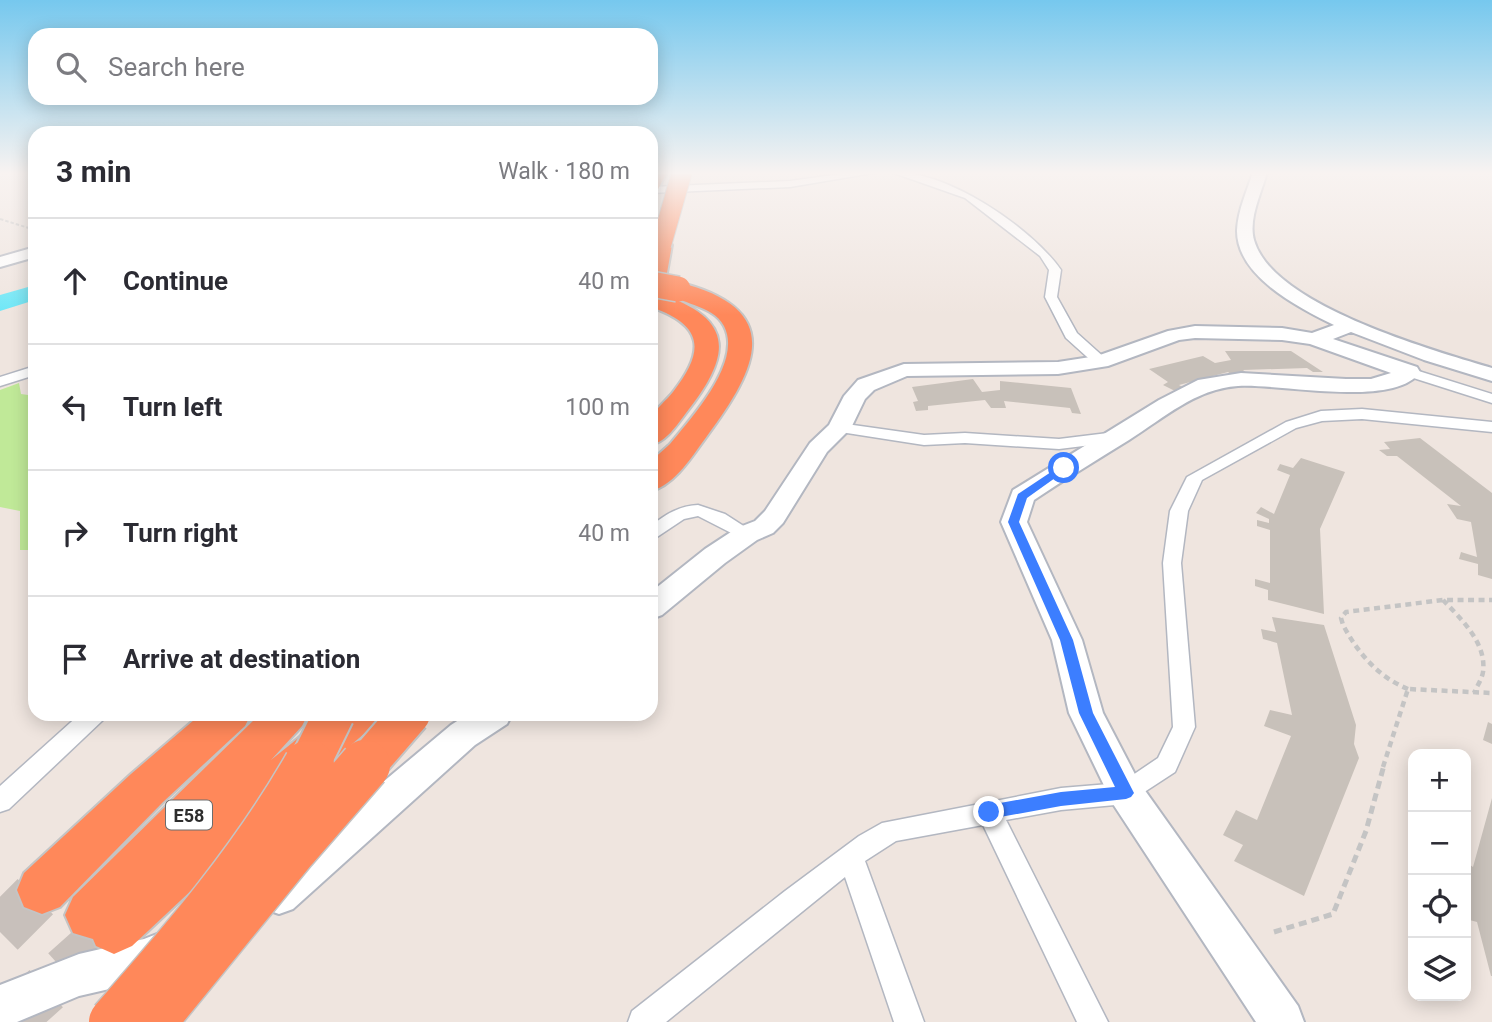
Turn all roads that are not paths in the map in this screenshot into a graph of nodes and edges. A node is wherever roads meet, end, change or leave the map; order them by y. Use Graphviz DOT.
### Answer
graph roads {
  1 [pos="1000,220"];
  2 [pos="1247,220"];
  3 [pos="28,254"];
  4 [pos="0,262"];
  5 [pos="658,288"];
  6 [pos="658,297"];
  7 [pos="680,299"];
  8 [pos="1350,326"];
  9 [pos="1314,339"];
  10 [pos="1101,362"];
  11 [pos="28,372"];
  12 [pos="1409,372"];
  13 [pos="1492,376"];
  14 [pos="0,382"];
  15 [pos="1492,399"];
  16 [pos="1492,427"];
  17 [pos="658,428"];
  18 [pos="839,428"];
  19 [pos="1119,436"];
  20 [pos="658,474"];
  21 [pos="658,530"];
  22 [pos="747,534"];
  23 [pos="658,603"];
  24 [pos="87,721"];
  25 [pos="202,721"];
  26 [pos="222,721"];
  27 [pos="281,721"];
  28 [pos="330,721"];
  29 [pos="350,721"];
  30 [pos="404,721"];
  31 [pos="484,721"];
  32 [pos="147,788"];
  33 [pos="1126,793"];
  34 [pos="0,800"];
  35 [pos="989,812"];
  36 [pos="851,858"];
  37 [pos="42,890"];
  38 [pos="0,1007"];
  39 [pos="114,1022"];
  40 [pos="151,1022"];
  41 [pos="643,1022"];
  42 [pos="909,1022"];
  43 [pos="1093,1022"];
  44 [pos="1282,1022"];
  1 -- 10 [label="street"];
  2 -- 8 [label="street"];
  3 -- 4 [label="street"];
  5 -- 7 [label="highway, bridge"];
  6 -- 7 [label="highway"];
  7 -- 17 [label="highway"];
  7 -- 20 [label="highway"];
  8 -- 9 [label="street"];
  8 -- 13 [label="street"];
  9 -- 10 [label="street"];
  9 -- 12 [label="street"];
  10 -- 18 [label="street"];
  11 -- 14 [label="street"];
  12 -- 15 [label="street"];
  12 -- 19 [label="street"];
  16 -- 33 [label="street"];
  18 -- 19 [label="street"];
  18 -- 22 [label="street"];
  19 -- 33 [label="street"];
  21 -- 22 [label="street"];
  22 -- 23 [label="street"];
  24 -- 34 [label="street"];
  25 -- 32 [label="highway"];
  26 -- 32 [label="highway, E58"];
  27 -- 29 [label="highway, E58"];
  28 -- 39 [label="highway, bridge"];
  30 -- 40 [label="highway, bridge"];
  31 -- 38 [label="street"];
  32 -- 37 [label="highway, E58"];
  33 -- 35 [label="street"];
  33 -- 44 [label="street"];
  35 -- 36 [label="street"];
  35 -- 43 [label="street"];
  36 -- 41 [label="street"];
  36 -- 42 [label="street"];
}
